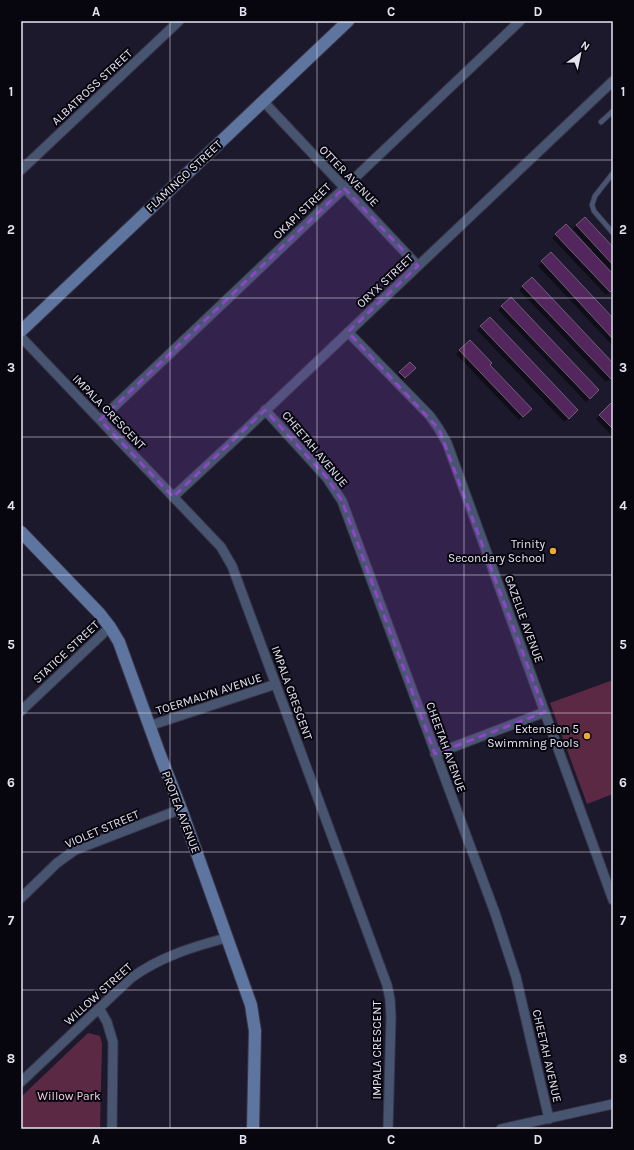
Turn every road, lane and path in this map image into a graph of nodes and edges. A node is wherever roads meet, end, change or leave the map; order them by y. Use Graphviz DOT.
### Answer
graph roads {
  1 [pos="179,21"];
  2 [pos="348,21"];
  3 [pos="520,21"];
  4 [pos="613,81"];
  5 [pos="263,101"];
  6 [pos="613,111"];
  7 [pos="601,122"];
  8 [pos="21,170"];
  9 [pos="613,173"];
  10 [pos="344,188"];
  11 [pos="613,233"];
  12 [pos="418,266"];
  13 [pos="21,331"];
  14 [pos="348,332"];
  15 [pos="21,337"];
  16 [pos="265,410"];
  17 [pos="100,420"];
  18 [pos="173,497"];
  19 [pos="21,532"];
  20 [pos="110,627"];
  21 [pos="276,684"];
  22 [pos="21,712"];
  23 [pos="545,712"];
  24 [pos="149,726"];
  25 [pos="435,754"];
  26 [pos="181,809"];
  27 [pos="21,898"];
  28 [pos="613,900"];
  29 [pos="226,938"];
  30 [pos="99,1008"];
  31 [pos="21,1082"];
  32 [pos="613,1104"];
  33 [pos="549,1119"];
  34 [pos="112,1129"];
  35 [pos="253,1129"];
  36 [pos="388,1129"];
  37 [pos="501,1129"];
  1 -- 8 [label="street, ALBATROSS STREET"];
  2 -- 5 [label="street, FLAMINGO STREET"];
  3 -- 10 [label="street, OKAPI STREET"];
  4 -- 12 [label="street, ORYX STREET"];
  5 -- 10 [label="street, OTTER AVENUE"];
  5 -- 13 [label="street, FLAMINGO STREET"];
  6 -- 7 [label="lane"];
  9 -- 11 [label="lane"];
  10 -- 12 [label="street, OTTER AVENUE"];
  10 -- 17 [label="street, OKAPI STREET"];
  12 -- 14 [label="street, ORYX STREET"];
  14 -- 16 [label="street, ORYX STREET"];
  14 -- 23 [label="street, GAZELLE AVENUE"];
  15 -- 17 [label="street, IMPALA CRESCENT"];
  16 -- 18 [label="street, ORYX STREET"];
  16 -- 25 [label="street, CHEETAH AVENUE"];
  17 -- 18 [label="street, IMPALA CRESCENT"];
  18 -- 21 [label="street, IMPALA CRESCENT"];
  19 -- 20 [label="street, PROTEA AVENUE"];
  20 -- 22 [label="street, STATICE STREET"];
  20 -- 24 [label="street, PROTEA AVENUE"];
  21 -- 24 [label="street, TOERMALYN AVENUE"];
  21 -- 36 [label="street, IMPALA CRESCENT"];
  23 -- 25 [label="street"];
  23 -- 28 [label="street, GAZELLE AVENUE"];
  24 -- 26 [label="street, PROTEA AVENUE"];
  25 -- 33 [label="street, CHEETAH AVENUE"];
  26 -- 27 [label="street, VIOLET STREET"];
  26 -- 29 [label="street, PROTEA AVENUE"];
  29 -- 30 [label="street, WILLOW STREET"];
  29 -- 35 [label="street, PROTEA AVENUE"];
  30 -- 31 [label="street, WILLOW STREET"];
  30 -- 34 [label="street"];
  32 -- 33 [label="street"];
  33 -- 37 [label="street"];
}
